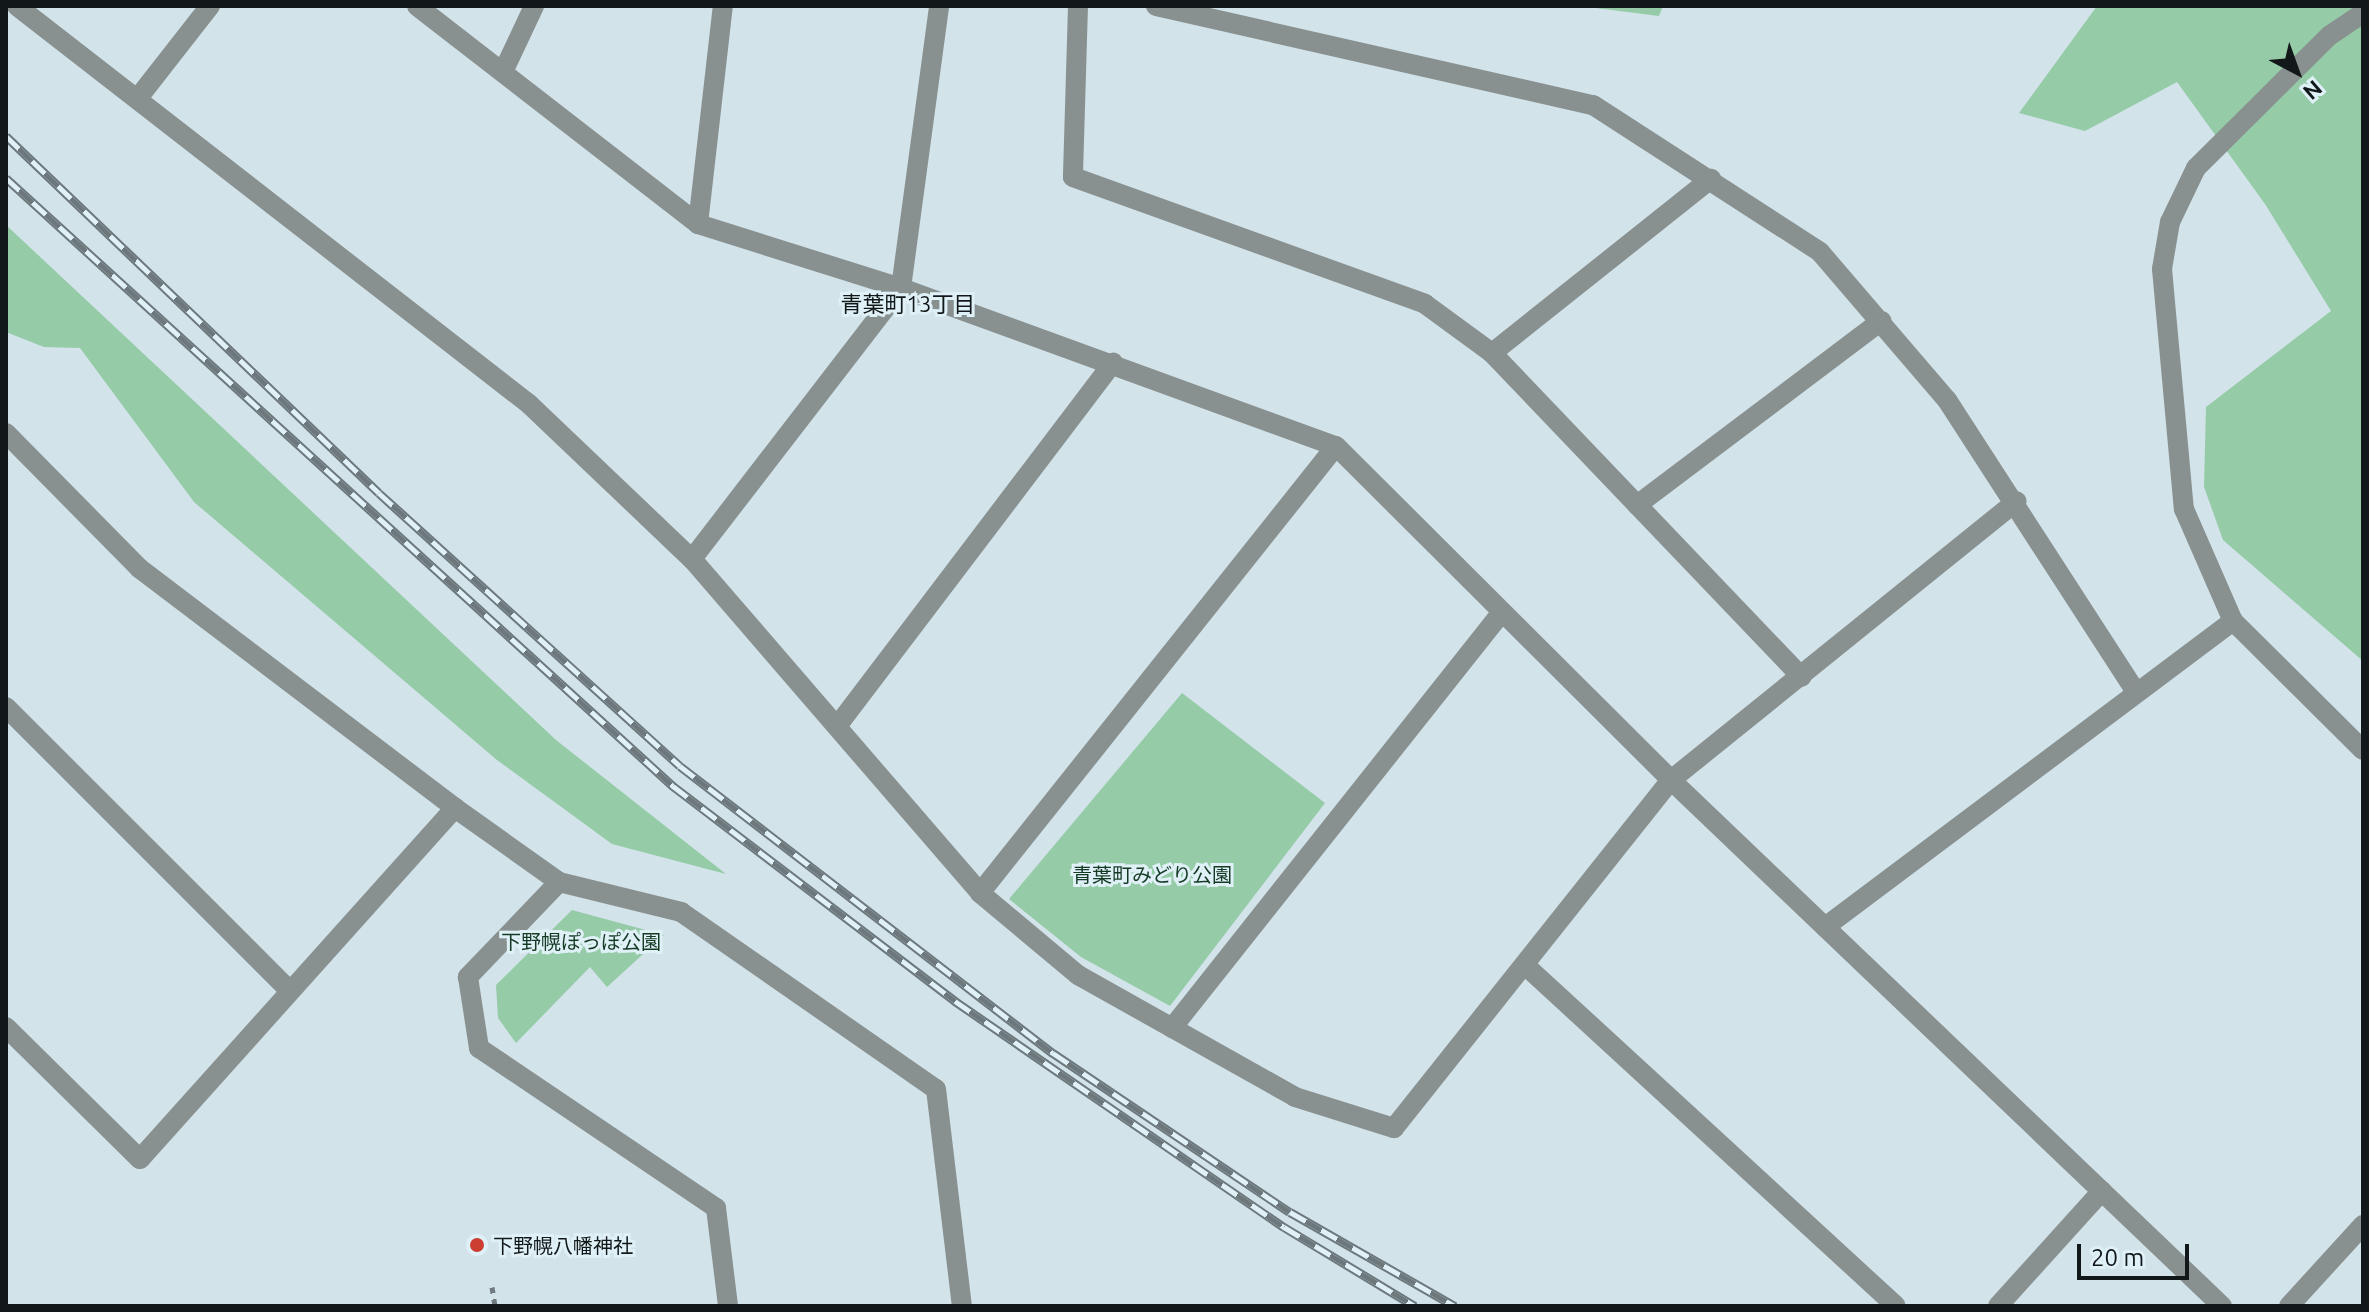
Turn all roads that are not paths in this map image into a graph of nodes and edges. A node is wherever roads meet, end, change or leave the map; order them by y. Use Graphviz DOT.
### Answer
graph roads {
  1 [pos="17,6"];
  2 [pos="210,6"];
  3 [pos="417,6"];
  4 [pos="534,6"];
  5 [pos="723,6"];
  6 [pos="939,6"];
  7 [pos="1078,6"];
  8 [pos="1156,6"];
  9 [pos="2363,13"];
  10 [pos="503,72"];
  11 [pos="138,98"];
  12 [pos="1711,179"];
  13 [pos="698,224"];
  14 [pos="901,288"];
  15 [pos="1881,321"];
  16 [pos="1492,353"];
  17 [pos="1113,363"];
  18 [pos="6,433"];
  19 [pos="1336,446"];
  20 [pos="2017,501"];
  21 [pos="1637,505"];
  22 [pos="692,559"];
  23 [pos="1502,612"];
  24 [pos="2233,621"];
  25 [pos="1802,677"];
  26 [pos="2136,692"];
  27 [pos="6,707"];
  28 [pos="838,725"];
  29 [pos="2363,750"];
  30 [pos="1671,780"];
  31 [pos="455,808"];
  32 [pos="559,882"];
  33 [pos="980,893"];
  34 [pos="1825,927"];
  35 [pos="1526,966"];
  36 [pos="289,990"];
  37 [pos="6,1027"];
  38 [pos="1172,1028"];
  39 [pos="2102,1191"];
  40 [pos="2363,1225"];
  41 [pos="728,1306"];
  42 [pos="962,1306"];
  43 [pos="1896,1306"];
  44 [pos="1998,1306"];
  45 [pos="2222,1306"];
  46 [pos="2289,1306"];
  1 -- 11 [label="street"];
  2 -- 11 [label="street"];
  3 -- 10 [label="street"];
  4 -- 10 [label="street"];
  5 -- 13 [label="street"];
  6 -- 14 [label="street"];
  7 -- 16 [label="street"];
  8 -- 12 [label="street"];
  9 -- 24 [label="street"];
  10 -- 13 [label="street"];
  11 -- 22 [label="street"];
  12 -- 15 [label="street"];
  12 -- 16 [label="street"];
  13 -- 14 [label="street"];
  14 -- 17 [label="street"];
  14 -- 22 [label="street"];
  15 -- 20 [label="street"];
  15 -- 21 [label="street"];
  16 -- 21 [label="street"];
  17 -- 19 [label="street"];
  17 -- 28 [label="street"];
  18 -- 31 [label="street"];
  19 -- 23 [label="street"];
  19 -- 33 [label="street"];
  20 -- 25 [label="street"];
  20 -- 26 [label="street"];
  21 -- 25 [label="street"];
  22 -- 28 [label="street"];
  23 -- 30 [label="street"];
  23 -- 38 [label="street"];
  24 -- 26 [label="street"];
  24 -- 29 [label="street"];
  25 -- 30 [label="street"];
  26 -- 34 [label="street"];
  27 -- 36 [label="street"];
  28 -- 33 [label="street"];
  30 -- 34 [label="street"];
  30 -- 35 [label="street"];
  31 -- 32 [label="street"];
  31 -- 36 [label="street"];
  32 -- 41 [label="street"];
  32 -- 42 [label="street"];
  33 -- 38 [label="street"];
  34 -- 39 [label="street"];
  35 -- 38 [label="street"];
  35 -- 43 [label="street"];
  36 -- 37 [label="street"];
  39 -- 44 [label="street"];
  39 -- 45 [label="street"];
  40 -- 46 [label="street"];
}
